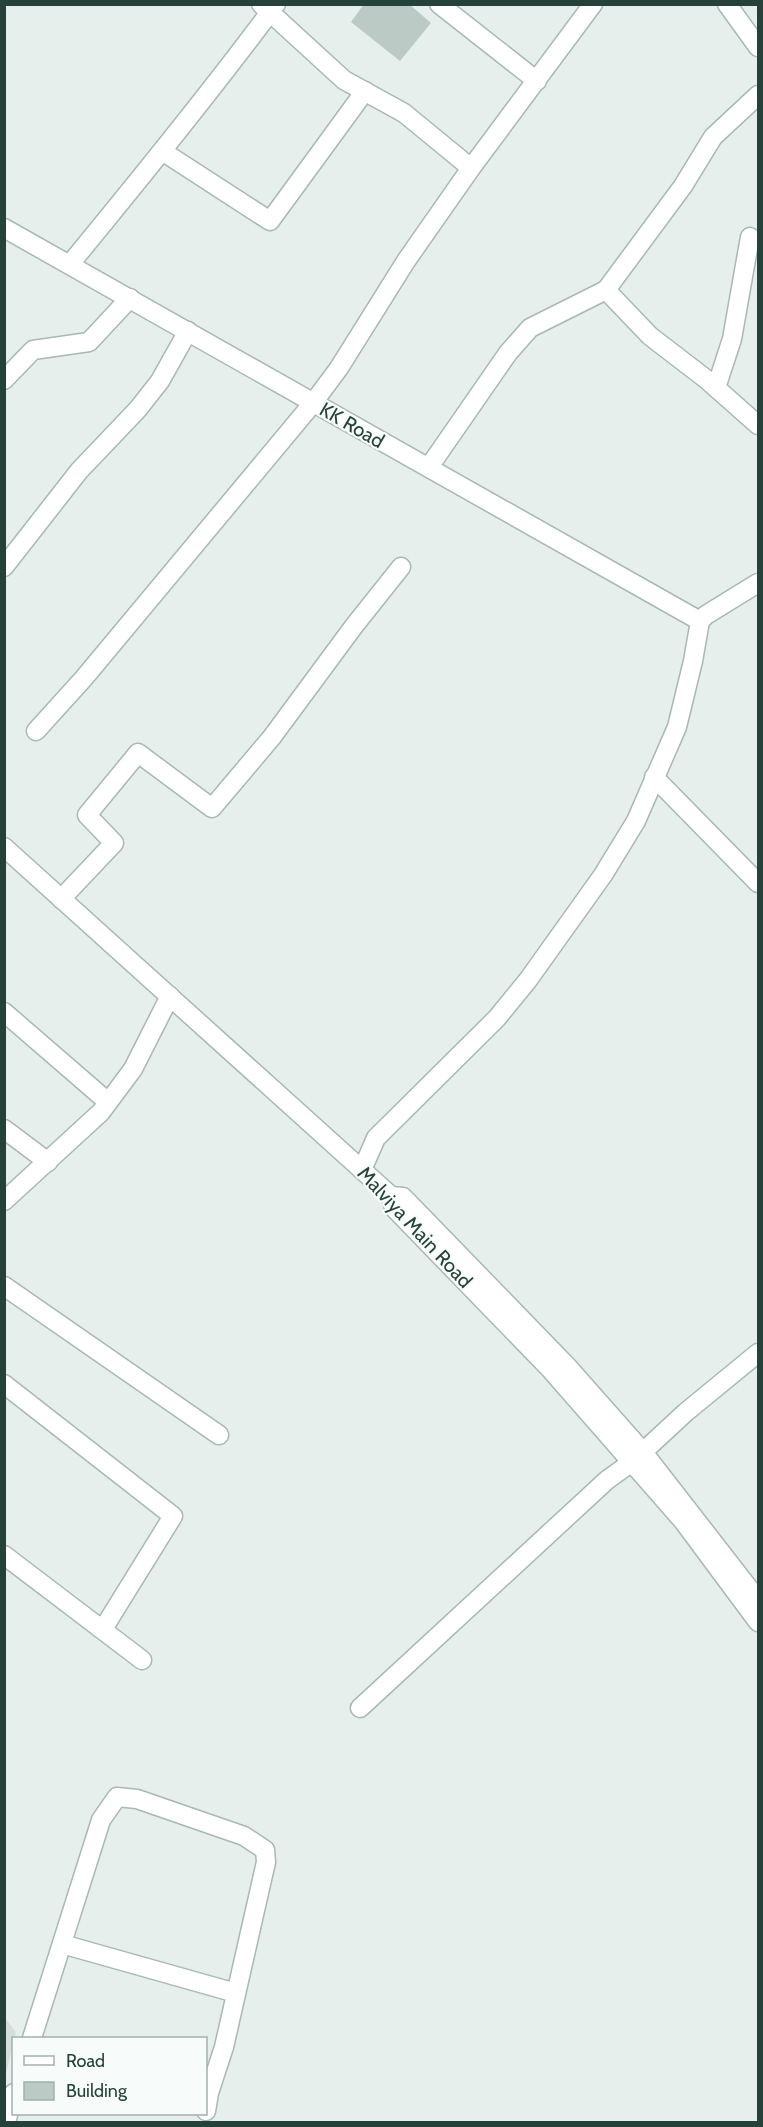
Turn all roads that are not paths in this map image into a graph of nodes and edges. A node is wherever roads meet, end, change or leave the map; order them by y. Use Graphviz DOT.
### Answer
graph roads {
  1 [pos="439,4"];
  2 [pos="593,4"];
  3 [pos="727,4"];
  4 [pos="269,7"];
  5 [pos="756,38"];
  6 [pos="537,81"];
  7 [pos="365,91"];
  8 [pos="759,94"];
  9 [pos="162,152"];
  10 [pos="471,168"];
  11 [pos="4,228"];
  12 [pos="750,237"];
  13 [pos="70,264"];
  14 [pos="606,290"];
  15 [pos="130,298"];
  16 [pos="188,331"];
  17 [pos="4,380"];
  18 [pos="716,388"];
  19 [pos="313,403"];
  20 [pos="759,425"];
  21 [pos="429,467"];
  22 [pos="4,567"];
  23 [pos="401,567"];
  24 [pos="759,583"];
  25 [pos="700,621"];
  26 [pos="36,731"];
  27 [pos="654,777"];
  28 [pos="4,847"];
  29 [pos="759,883"];
  30 [pos="61,900"];
  31 [pos="170,996"];
  32 [pos="4,1012"];
  33 [pos="108,1102"];
  34 [pos="4,1129"];
  35 [pos="48,1162"];
  36 [pos="362,1170"];
  37 [pos="4,1201"];
  38 [pos="4,1286"];
  39 [pos="759,1353"];
  40 [pos="4,1384"];
  41 [pos="219,1435"];
  42 [pos="637,1457"];
  43 [pos="4,1555"];
  44 [pos="759,1600"];
  45 [pos="759,1622"];
  46 [pos="103,1629"];
  47 [pos="142,1660"];
  48 [pos="360,1708"];
  49 [pos="62,1944"];
  50 [pos="236,1994"];
  51 [pos="32,2037"];
  52 [pos="12,2100"];
  53 [pos="207,2102"];
  54 [pos="6,2122"];
  1 -- 6 [label="street"];
  2 -- 6 [label="street"];
  3 -- 5 [label="street"];
  4 -- 7 [label="street"];
  4 -- 9 [label="street"];
  6 -- 10 [label="street"];
  7 -- 9 [label="street"];
  7 -- 10 [label="street"];
  8 -- 14 [label="street"];
  9 -- 13 [label="street"];
  10 -- 19 [label="street"];
  11 -- 13 [label="street, KK Road"];
  12 -- 18 [label="street"];
  13 -- 15 [label="street, KK Road"];
  14 -- 18 [label="street"];
  14 -- 21 [label="street"];
  15 -- 16 [label="street, KK Road"];
  15 -- 17 [label="street"];
  16 -- 19 [label="street, KK Road"];
  16 -- 22 [label="street"];
  18 -- 20 [label="street"];
  19 -- 21 [label="street, KK Road"];
  19 -- 26 [label="street"];
  21 -- 25 [label="street, KK Road"];
  23 -- 30 [label="street"];
  24 -- 25 [label="street"];
  25 -- 27 [label="street"];
  27 -- 29 [label="street"];
  27 -- 36 [label="street"];
  28 -- 30 [label="street, Malviya Main Road"];
  30 -- 31 [label="street, Malviya Main Road"];
  31 -- 33 [label="street"];
  31 -- 36 [label="street, Malviya Main Road"];
  32 -- 33 [label="street"];
  33 -- 35 [label="street"];
  34 -- 35 [label="street"];
  35 -- 37 [label="street"];
  36 -- 42 [label="street, Malviya Main Road"];
  38 -- 41 [label="street"];
  39 -- 42 [label="street"];
  40 -- 46 [label="street"];
  42 -- 44 [label="street"];
  42 -- 45 [label="street, Malviya Main Road"];
  42 -- 48 [label="street"];
  43 -- 46 [label="street"];
  46 -- 47 [label="street"];
  49 -- 50 [label="street"];
  49 -- 50 [label="street"];
  49 -- 51 [label="street"];
  50 -- 53 [label="street"];
  52 -- 54 [label="street"];
}
